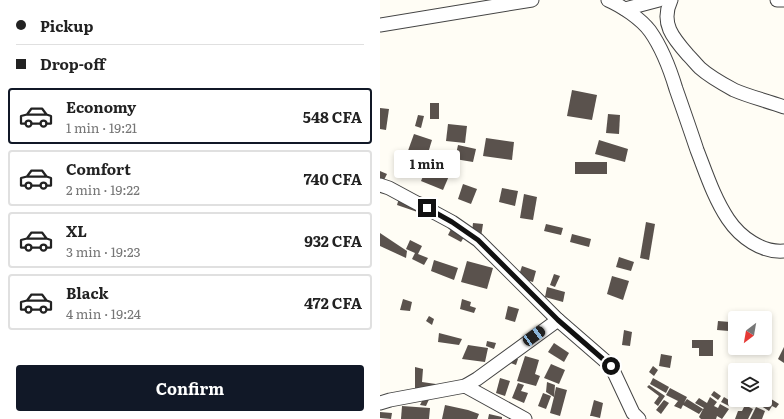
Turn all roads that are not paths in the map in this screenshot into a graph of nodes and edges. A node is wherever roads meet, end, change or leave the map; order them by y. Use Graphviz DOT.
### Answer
graph roads {
  1 [pos="532,0"];
  2 [pos="608,0"];
  3 [pos="659,0"];
  4 [pos="671,0"];
  5 [pos="777,0"];
  6 [pos="784,0"];
  7 [pos="508,2"];
  8 [pos="625,9"];
  9 [pos="380,25"];
  10 [pos="784,107"];
  11 [pos="380,185"];
  12 [pos="784,251"];
  13 [pos="558,320"];
  14 [pos="465,386"];
  15 [pos="380,403"];
  16 [pos="525,419"];
  17 [pos="638,419"];
  1 -- 7 [label="street"];
  2 -- 8 [label="street"];
  3 -- 8 [label="street"];
  4 -- 10 [label="street"];
  5 -- 6 [label="street"];
  7 -- 9 [label="street"];
  8 -- 12 [label="street"];
  11 -- 13 [label="street"];
  13 -- 14 [label="street"];
  13 -- 17 [label="street"];
  14 -- 15 [label="street"];
  14 -- 16 [label="street"];
}
